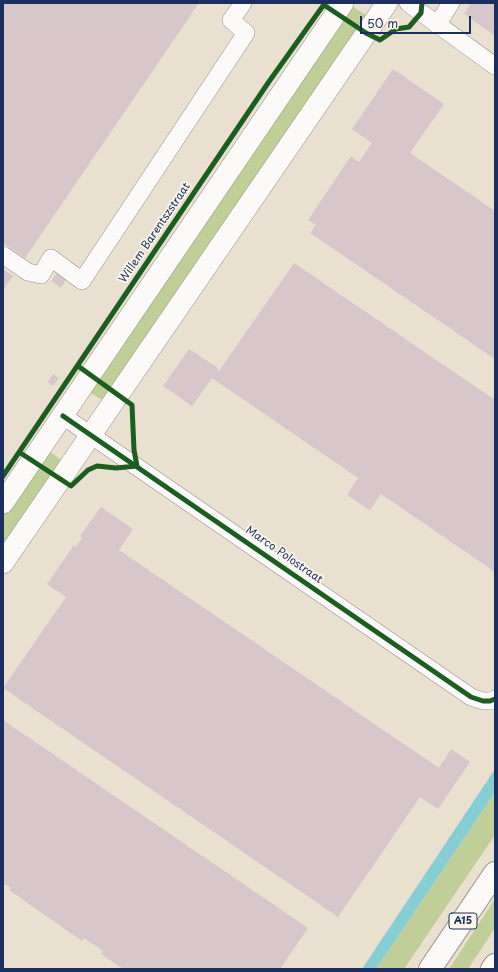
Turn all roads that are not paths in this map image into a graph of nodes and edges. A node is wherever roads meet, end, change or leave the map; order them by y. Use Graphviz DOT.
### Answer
graph roads {
  1 [pos="243,3"];
  2 [pos="343,3"];
  3 [pos="387,3"];
  4 [pos="408,3"];
  5 [pos="451,3"];
  6 [pos="437,25"];
  7 [pos="495,66"];
  8 [pos="3,255"];
  9 [pos="63,416"];
  10 [pos="91,435"];
  11 [pos="3,503"];
  12 [pos="3,563"];
  13 [pos="495,699"];
  14 [pos="495,873"];
  15 [pos="495,965"];
  16 [pos="430,969"];
  17 [pos="492,969"];
  1 -- 8 [label="street"];
  2 -- 9 [label="main road"];
  3 -- 10 [label="main road"];
  4 -- 6 [label="street"];
  5 -- 6 [label="street"];
  6 -- 7 [label="street"];
  9 -- 10 [label="street, Marco Polostraat"];
  9 -- 11 [label="main road"];
  10 -- 12 [label="main road"];
  10 -- 13 [label="street, Marco Polostraat"];
  14 -- 16 [label="highway, A15"];
  15 -- 17 [label="highway"];
}
